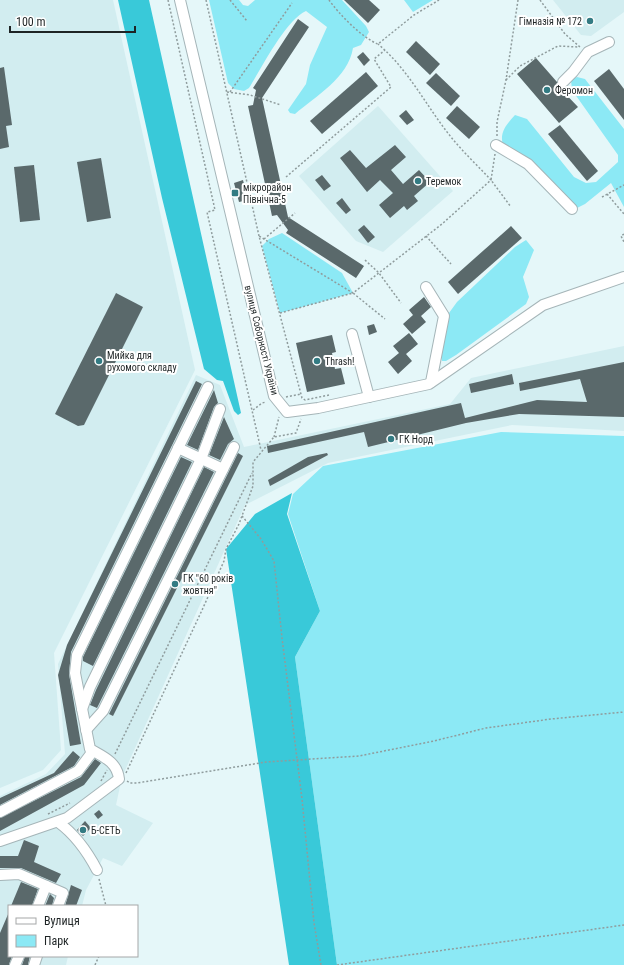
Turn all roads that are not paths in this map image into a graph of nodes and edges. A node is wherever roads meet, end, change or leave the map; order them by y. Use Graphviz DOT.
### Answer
graph roads {
  1 [pos="180,0"];
  2 [pos="609,42"];
  3 [pos="563,82"];
  4 [pos="496,146"];
  5 [pos="572,209"];
  6 [pos="624,277"];
  7 [pos="426,287"];
  8 [pos="352,334"];
  9 [pos="431,382"];
  10 [pos="208,387"];
  11 [pos="369,397"];
  12 [pos="220,409"];
  13 [pos="234,447"];
  14 [pos="178,448"];
  15 [pos="201,459"];
  16 [pos="223,469"];
  17 [pos="82,709"];
  18 [pos="86,730"];
  19 [pos="93,750"];
  20 [pos="0,812"];
  21 [pos="58,822"];
  22 [pos="0,841"];
  23 [pos="97,870"];
  24 [pos="0,875"];
  25 [pos="46,886"];
  26 [pos="38,905"];
  27 [pos="58,905"];
  1 -- 11 [label="street, вулиця Соборності України"];
  2 -- 3 [label="street"];
  4 -- 5 [label="street"];
  6 -- 9 [label="street, вулиця Соборності України"];
  7 -- 9 [label="street"];
  8 -- 11 [label="street"];
  9 -- 11 [label="street, вулиця Соборності України"];
  10 -- 14 [label="street"];
  12 -- 15 [label="street"];
  13 -- 16 [label="street"];
  14 -- 15 [label="street"];
  14 -- 17 [label="street"];
  15 -- 16 [label="street"];
  15 -- 17 [label="street"];
  16 -- 18 [label="street"];
  17 -- 18 [label="street"];
  18 -- 19 [label="street"];
  19 -- 20 [label="street"];
  19 -- 21 [label="street"];
  21 -- 22 [label="street"];
  21 -- 23 [label="street"];
  24 -- 25 [label="street"];
  25 -- 26 [label="street"];
  25 -- 27 [label="street"];
}
